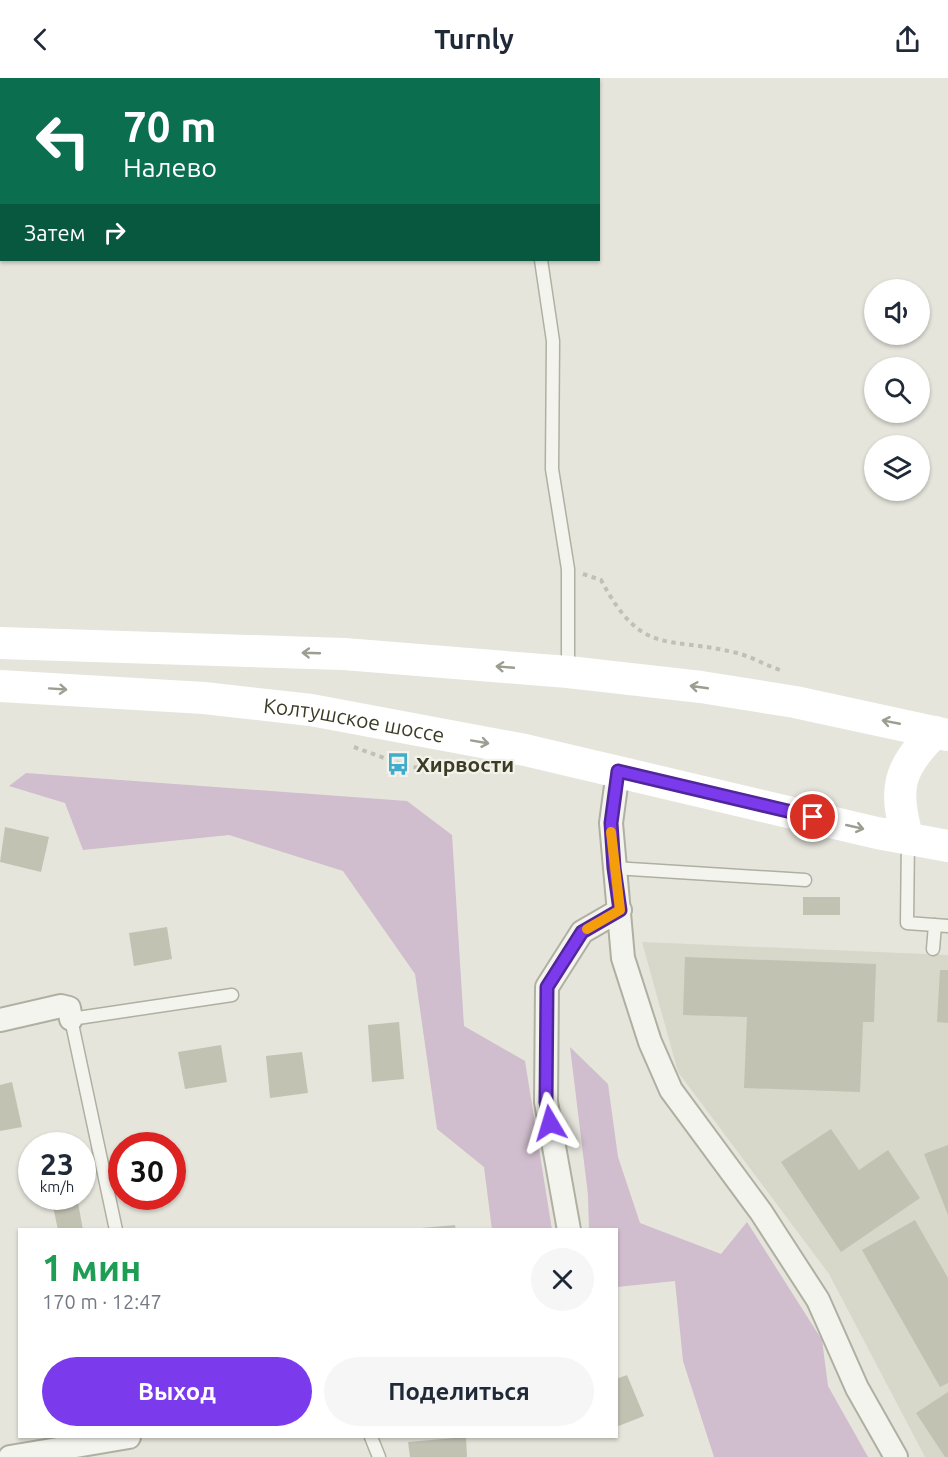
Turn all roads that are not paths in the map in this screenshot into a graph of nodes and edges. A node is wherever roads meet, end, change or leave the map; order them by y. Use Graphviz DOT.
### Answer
graph roads {
  1 [pos="541,261"];
  2 [pos="0,643"];
  3 [pos="568,672"];
  4 [pos="0,686"];
  5 [pos="941,733"];
  6 [pos="618,771"];
  7 [pos="908,839"];
  8 [pos="948,846"];
  9 [pos="614,868"];
  10 [pos="805,880"];
  11 [pos="620,910"];
  12 [pos="935,925"];
  13 [pos="948,926"];
  14 [pos="933,949"];
  15 [pos="232,995"];
  16 [pos="71,1019"];
  17 [pos="0,1020"];
  18 [pos="116,1228"];
  19 [pos="569,1228"];
  20 [pos="123,1438"];
  21 [pos="371,1438"];
  22 [pos="10,1457"];
  23 [pos="379,1457"];
  24 [pos="896,1457"];
  1 -- 3 [label="lane"];
  3 -- 2 [label="main road, one-way"];
  5 -- 3 [label="main road, one-way"];
  4 -- 6 [label="main road, Колтушское шоссе, one-way"];
  5 -- 7 [label="main road"];
  6 -- 7 [label="main road, Колтушское шоссе, one-way"];
  6 -- 9 [label="street"];
  7 -- 8 [label="main road, Колтушское шоссе"];
  7 -- 12 [label="lane"];
  9 -- 10 [label="lane"];
  9 -- 11 [label="street"];
  11 -- 19 [label="street"];
  11 -- 24 [label="street"];
  12 -- 13 [label="lane"];
  12 -- 14 [label="lane"];
  15 -- 16 [label="lane"];
  16 -- 17 [label="street"];
  16 -- 18 [label="lane"];
  20 -- 22 [label="street"];
  21 -- 23 [label="lane"];
}
